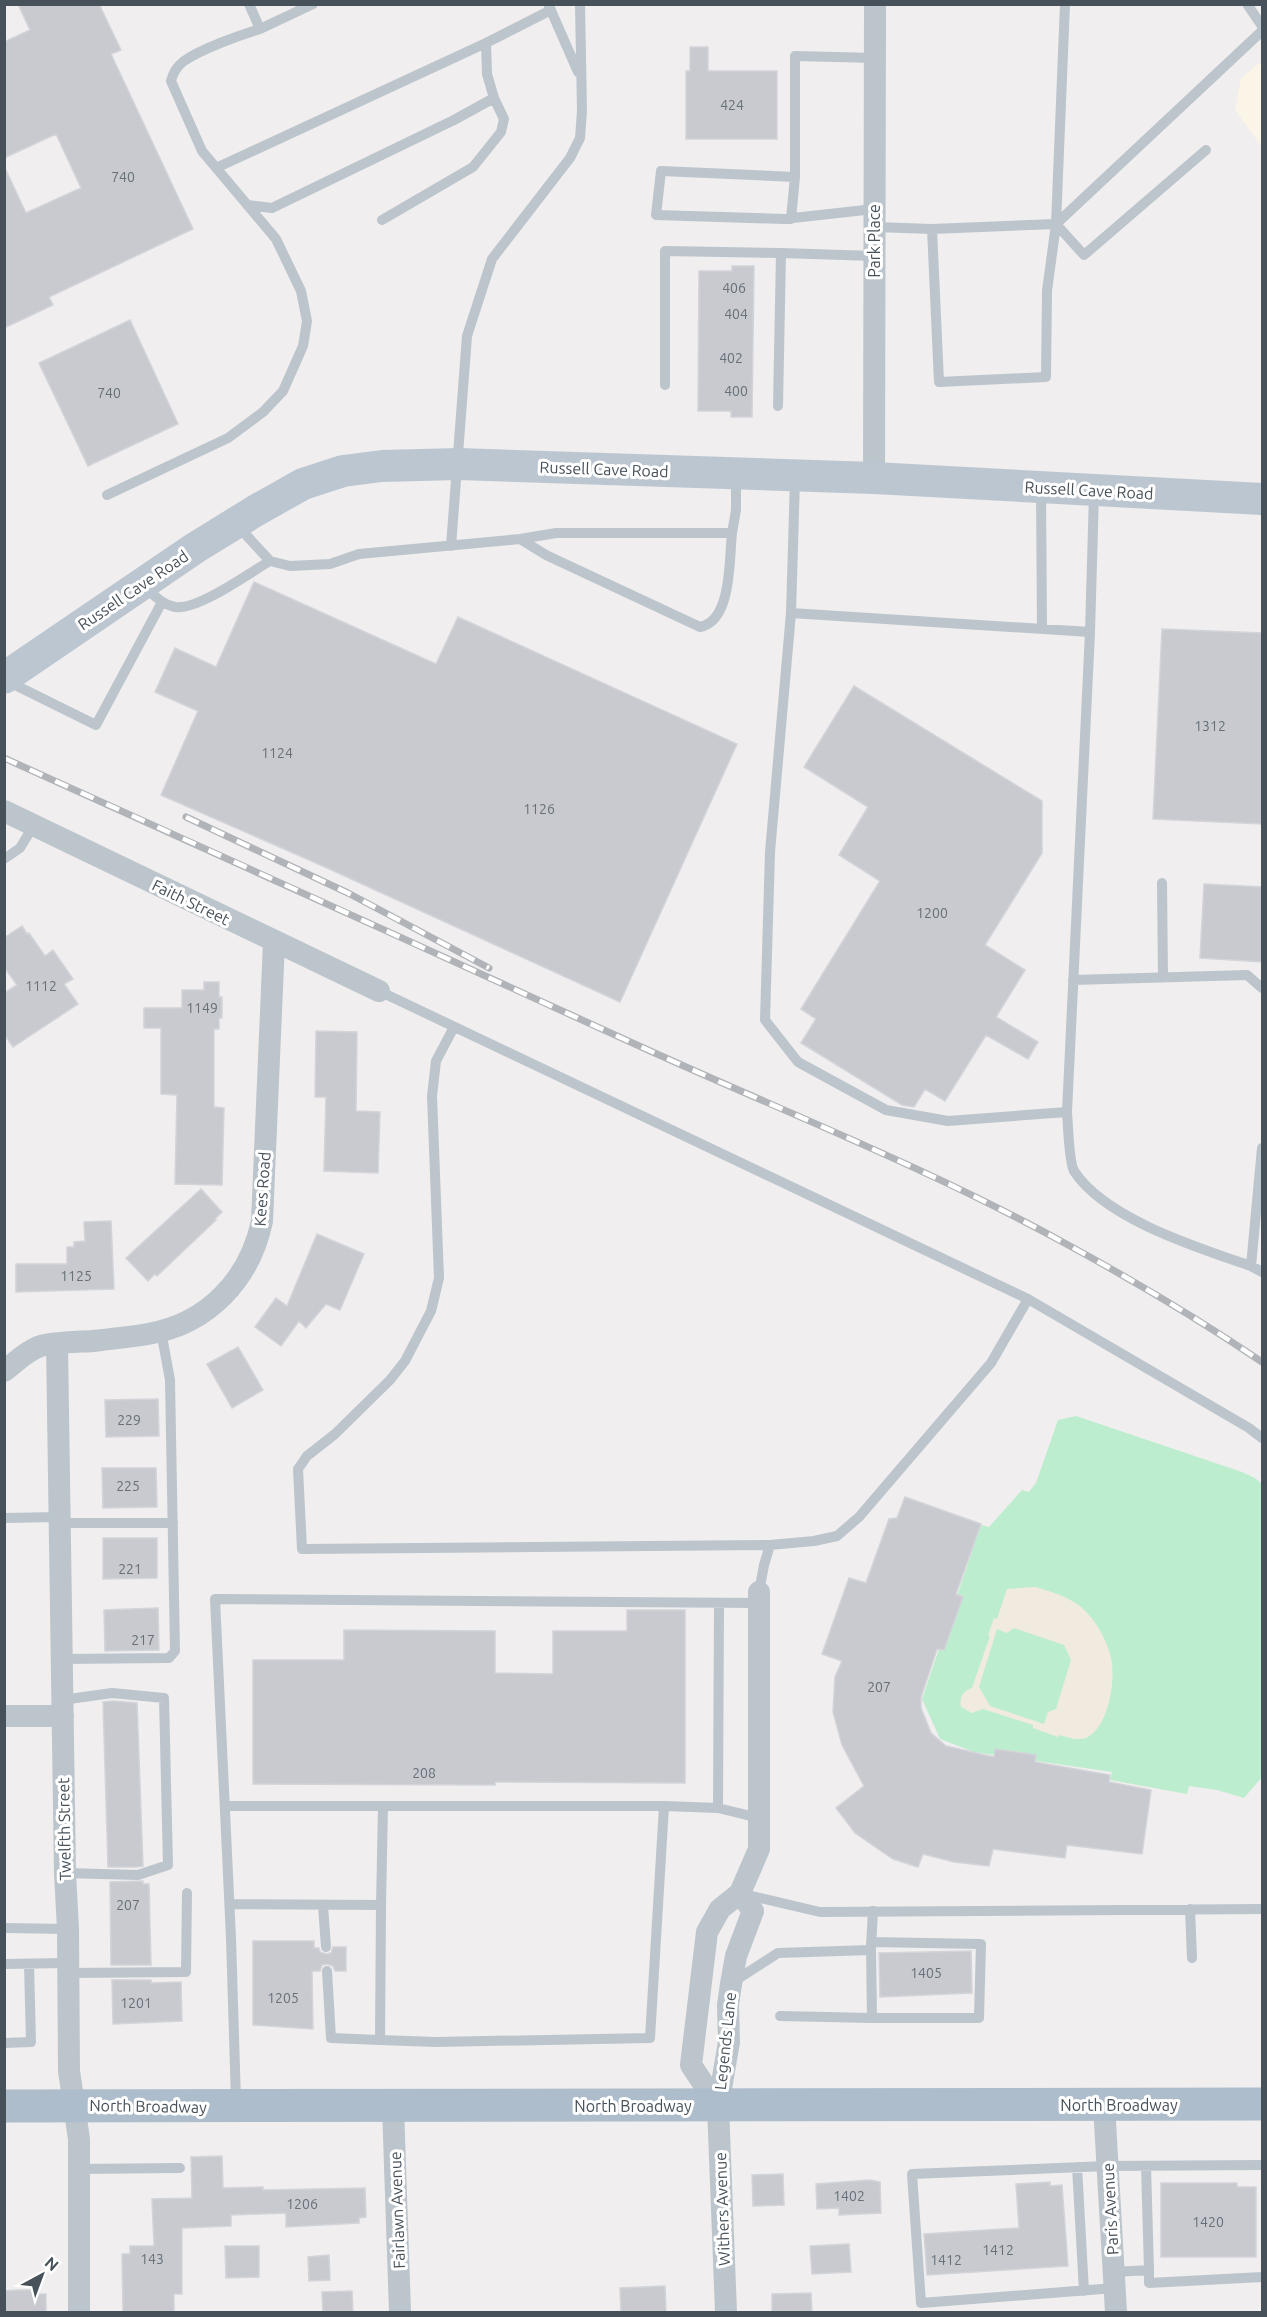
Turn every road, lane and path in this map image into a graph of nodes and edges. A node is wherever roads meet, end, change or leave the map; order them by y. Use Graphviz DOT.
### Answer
graph roads {
  1 [pos="249,4"];
  2 [pos="313,4"];
  3 [pos="580,4"];
  4 [pos="875,4"];
  5 [pos="1065,4"];
  6 [pos="1247,4"];
  7 [pos="550,7"];
  8 [pos="1263,26"];
  9 [pos="260,29"];
  10 [pos="1263,31"];
  11 [pos="486,43"];
  12 [pos="875,58"];
  13 [pos="580,77"];
  14 [pos="494,98"];
  15 [pos="1206,150"];
  16 [pos="216,168"];
  17 [pos="795,177"];
  18 [pos="247,205"];
  19 [pos="874,218"];
  20 [pos="791,219"];
  21 [pos="382,220"];
  22 [pos="1056,224"];
  23 [pos="932,230"];
  24 [pos="782,253"];
  25 [pos="874,256"];
  26 [pos="664,385"];
  27 [pos="778,406"];
  28 [pos="459,464"];
  29 [pos="736,474"];
  30 [pos="795,476"];
  31 [pos="874,478"];
  32 [pos="1041,487"];
  33 [pos="1095,490"];
  34 [pos="107,495"];
  35 [pos="1263,499"];
  36 [pos="235,523"];
  37 [pos="732,533"];
  38 [pos="519,539"];
  39 [pos="451,546"];
  40 [pos="270,561"];
  41 [pos="152,593"];
  42 [pos="791,613"];
  43 [pos="1042,629"];
  44 [pos="1090,632"];
  45 [pos="4,679"];
  46 [pos="4,811"];
  47 [pos="34,825"];
  48 [pos="4,860"];
  49 [pos="1162,883"];
  50 [pos="274,942"];
  51 [pos="1163,977"];
  52 [pos="1072,980"];
  53 [pos="1263,988"];
  54 [pos="379,991"];
  55 [pos="454,1027"];
  56 [pos="1067,1112"];
  57 [pos="1263,1148"];
  58 [pos="1251,1266"];
  59 [pos="1263,1272"];
  60 [pos="1028,1299"];
  61 [pos="161,1331"];
  62 [pos="57,1345"];
  63 [pos="4,1371"];
  64 [pos="1263,1438"];
  65 [pos="4,1518"];
  66 [pos="59,1520"];
  67 [pos="173,1523"];
  68 [pos="770,1545"];
  69 [pos="759,1598"];
  70 [pos="719,1603"];
  71 [pos="62,1659"];
  72 [pos="62,1708"];
  73 [pos="4,1716"];
  74 [pos="225,1806"];
  75 [pos="383,1806"];
  76 [pos="664,1806"];
  77 [pos="718,1808"];
  78 [pos="759,1818"];
  79 [pos="65,1873"];
  80 [pos="187,1893"];
  81 [pos="740,1893"];
  82 [pos="230,1904"];
  83 [pos="381,1905"];
  84 [pos="323,1906"];
  85 [pos="1263,1908"];
  86 [pos="1190,1909"];
  87 [pos="873,1911"];
  88 [pos="4,1928"];
  89 [pos="68,1929"];
  90 [pos="871,1946"];
  91 [pos="326,1947"];
  92 [pos="1192,1958"];
  93 [pos="4,1964"];
  94 [pos="29,1964"];
  95 [pos="66,1968"];
  96 [pos="327,1971"];
  97 [pos="731,1984"];
  98 [pos="780,2016"];
  99 [pos="872,2018"];
  100 [pos="380,2040"];
  101 [pos="4,2043"];
  102 [pos="1263,2104"];
  103 [pos="1104,2105"];
  104 [pos="4,2106"];
  105 [pos="72,2106"];
  106 [pos="718,2106"];
  107 [pos="236,2107"];
  108 [pos="393,2107"];
  109 [pos="1263,2165"];
  110 [pos="1107,2166"];
  111 [pos="1146,2166"];
  112 [pos="1077,2167"];
  113 [pos="180,2168"];
  114 [pos="78,2169"];
  115 [pos="1149,2270"];
  116 [pos="1263,2277"];
  117 [pos="1114,2280"];
  118 [pos="1084,2290"];
  119 [pos="79,2313"];
  120 [pos="400,2313"];
  121 [pos="726,2313"];
  122 [pos="1116,2313"];
  1 -- 9 [label="lane"];
  2 -- 9 [label="lane"];
  3 -- 13 [label="lane"];
  4 -- 12 [label="street, Park Place"];
  5 -- 22 [label="lane"];
  6 -- 8 [label="lane"];
  7 -- 11 [label="lane"];
  7 -- 13 [label="lane"];
  9 -- 16 [label="lane"];
  10 -- 22 [label="lane"];
  11 -- 14 [label="lane"];
  11 -- 16 [label="lane"];
  12 -- 17 [label="lane"];
  12 -- 19 [label="street, Park Place"];
  13 -- 28 [label="lane"];
  14 -- 18 [label="lane"];
  14 -- 21 [label="lane"];
  15 -- 22 [label="lane"];
  16 -- 18 [label="lane"];
  17 -- 20 [label="lane"];
  17 -- 20 [label="lane"];
  18 -- 34 [label="lane"];
  19 -- 20 [label="lane"];
  19 -- 23 [label="lane"];
  19 -- 25 [label="street, Park Place"];
  22 -- 23 [label="lane"];
  22 -- 23 [label="lane"];
  24 -- 25 [label="lane"];
  24 -- 26 [label="lane"];
  24 -- 27 [label="lane"];
  25 -- 31 [label="street, Park Place"];
  28 -- 29 [label="street, Russell Cave Road"];
  28 -- 36 [label="street, Russell Cave Road"];
  28 -- 39 [label="lane"];
  29 -- 30 [label="street, Russell Cave Road"];
  29 -- 37 [label="lane"];
  30 -- 31 [label="street, Russell Cave Road"];
  30 -- 42 [label="lane"];
  31 -- 32 [label="street, Russell Cave Road"];
  32 -- 33 [label="street, Russell Cave Road"];
  32 -- 43 [label="lane"];
  33 -- 35 [label="street, Russell Cave Road"];
  33 -- 44 [label="lane"];
  36 -- 40 [label="lane"];
  36 -- 41 [label="street, Russell Cave Road"];
  37 -- 38 [label="lane"];
  37 -- 38 [label="lane"];
  38 -- 39 [label="lane"];
  39 -- 40 [label="lane"];
  40 -- 41 [label="lane"];
  41 -- 45 [label="street, Russell Cave Road"];
  41 -- 45 [label="lane"];
  42 -- 43 [label="lane"];
  42 -- 56 [label="lane"];
  43 -- 44 [label="lane"];
  44 -- 52 [label="lane"];
  46 -- 47 [label="street, Faith Street"];
  47 -- 48 [label="lane"];
  47 -- 50 [label="street, Faith Street"];
  49 -- 51 [label="lane"];
  50 -- 54 [label="street, Faith Street"];
  50 -- 61 [label="street, Kees Road"];
  51 -- 52 [label="lane"];
  51 -- 53 [label="lane"];
  52 -- 56 [label="lane"];
  54 -- 55 [label="lane"];
  55 -- 60 [label="lane"];
  55 -- 68 [label="lane"];
  56 -- 58 [label="lane"];
  57 -- 58 [label="lane"];
  58 -- 59 [label="lane"];
  60 -- 64 [label="lane"];
  60 -- 68 [label="lane"];
  61 -- 62 [label="street, Kees Road"];
  61 -- 67 [label="lane"];
  62 -- 63 [label="street, Kees Road"];
  62 -- 66 [label="street, Twelfth Street"];
  65 -- 66 [label="lane"];
  66 -- 67 [label="lane"];
  66 -- 71 [label="street, Twelfth Street"];
  67 -- 71 [label="lane"];
  68 -- 69 [label="lane"];
  69 -- 70 [label="lane"];
  69 -- 78 [label="street, Legends Lane"];
  70 -- 74 [label="lane"];
  70 -- 77 [label="lane"];
  71 -- 72 [label="street, Twelfth Street"];
  72 -- 73 [label="street"];
  72 -- 79 [label="street, Twelfth Street"];
  72 -- 79 [label="lane"];
  74 -- 75 [label="lane"];
  74 -- 82 [label="lane"];
  75 -- 76 [label="lane"];
  75 -- 83 [label="lane"];
  76 -- 77 [label="lane"];
  76 -- 100 [label="lane"];
  77 -- 78 [label="lane"];
  78 -- 81 [label="street, Legends Lane"];
  79 -- 89 [label="street, Twelfth Street"];
  80 -- 95 [label="lane"];
  81 -- 87 [label="lane"];
  81 -- 97 [label="street, Legends Lane"];
  81 -- 106 [label="street, Legends Lane"];
  82 -- 84 [label="lane"];
  82 -- 107 [label="lane"];
  83 -- 84 [label="lane"];
  83 -- 100 [label="lane"];
  84 -- 91 [label="lane"];
  85 -- 86 [label="lane"];
  86 -- 87 [label="lane"];
  86 -- 92 [label="lane"];
  87 -- 90 [label="lane"];
  88 -- 89 [label="lane"];
  89 -- 95 [label="street, Twelfth Street"];
  90 -- 97 [label="lane"];
  90 -- 99 [label="lane"];
  90 -- 99 [label="lane"];
  93 -- 94 [label="lane"];
  94 -- 95 [label="lane"];
  94 -- 101 [label="lane"];
  95 -- 105 [label="street, Twelfth Street"];
  96 -- 100 [label="lane"];
  97 -- 106 [label="street, Legends Lane"];
  98 -- 99 [label="lane"];
  102 -- 103 [label="main road, North Broadway"];
  103 -- 106 [label="main road, North Broadway"];
  103 -- 110 [label="street, Paris Avenue"];
  104 -- 105 [label="main road, North Broadway"];
  105 -- 107 [label="main road, North Broadway"];
  105 -- 114 [label="street, Twelfth Street"];
  106 -- 108 [label="main road, North Broadway"];
  106 -- 121 [label="street, Withers Avenue"];
  107 -- 108 [label="main road, North Broadway"];
  108 -- 120 [label="street, Fairlawn Avenue"];
  109 -- 111 [label="lane"];
  110 -- 111 [label="lane"];
  110 -- 112 [label="lane"];
  110 -- 117 [label="street, Paris Avenue"];
  111 -- 115 [label="lane"];
  112 -- 118 [label="lane"];
  112 -- 118 [label="lane"];
  113 -- 114 [label="lane"];
  114 -- 119 [label="street, Twelfth Street"];
  115 -- 116 [label="lane"];
  115 -- 117 [label="lane"];
  117 -- 118 [label="lane"];
  117 -- 122 [label="street, Paris Avenue"];
}
